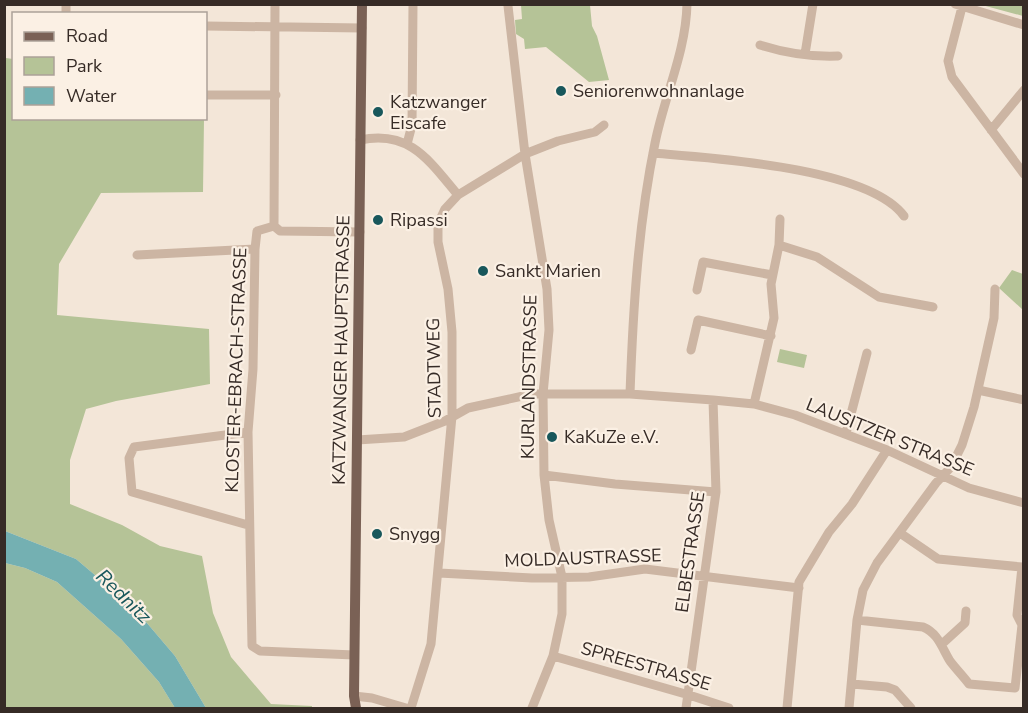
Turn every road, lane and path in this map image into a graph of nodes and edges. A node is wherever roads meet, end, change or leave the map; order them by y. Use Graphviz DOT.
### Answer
graph roads {
  1 [pos="274,4"];
  2 [pos="362,4"];
  3 [pos="413,4"];
  4 [pos="687,4"];
  5 [pos="813,4"];
  6 [pos="508,6"];
  7 [pos="958,6"];
  8 [pos="1023,25"];
  9 [pos="207,26"];
  10 [pos="275,27"];
  11 [pos="362,28"];
  12 [pos="760,45"];
  13 [pos="805,54"];
  14 [pos="838,56"];
  15 [pos="1023,90"];
  16 [pos="207,95"];
  17 [pos="276,96"];
  18 [pos="604,125"];
  19 [pos="991,130"];
  20 [pos="360,140"];
  21 [pos="407,144"];
  22 [pos="653,153"];
  23 [pos="525,154"];
  24 [pos="1023,174"];
  25 [pos="459,195"];
  26 [pos="903,216"];
  27 [pos="780,219"];
  28 [pos="274,226"];
  29 [pos="360,232"];
  30 [pos="779,245"];
  31 [pos="255,249"];
  32 [pos="137,255"];
  33 [pos="772,275"];
  34 [pos="995,289"];
  35 [pos="697,290"];
  36 [pos="933,307"];
  37 [pos="771,336"];
  38 [pos="692,350"];
  39 [pos="867,353"];
  40 [pos="978,390"];
  41 [pos="543,394"];
  42 [pos="630,394"];
  43 [pos="713,400"];
  44 [pos="1023,400"];
  45 [pos="754,404"];
  46 [pos="452,416"];
  47 [pos="248,432"];
  48 [pos="846,433"];
  49 [pos="357,440"];
  50 [pos="887,450"];
  51 [pos="544,475"];
  52 [pos="943,476"];
  53 [pos="716,492"];
  54 [pos="1023,503"];
  55 [pos="248,525"];
  56 [pos="900,533"];
  57 [pos="439,573"];
  58 [pos="704,575"];
  59 [pos="562,577"];
  60 [pos="799,588"];
  61 [pos="966,611"];
  62 [pos="856,620"];
  63 [pos="942,644"];
  64 [pos="354,655"];
  65 [pos="553,656"];
  66 [pos="852,684"];
  67 [pos="690,695"];
  68 [pos="354,696"];
  69 [pos="350,708"];
  70 [pos="356,708"];
  71 [pos="409,708"];
  72 [pos="532,708"];
  73 [pos="686,708"];
  74 [pos="729,708"];
  75 [pos="787,708"];
  76 [pos="849,708"];
  77 [pos="911,708"];
  1 -- 10 [label="street"];
  2 -- 11 [label="main road, KATZWANGER HAUPTSTRASSE"];
  3 -- 21 [label="street"];
  4 -- 22 [label="street"];
  5 -- 13 [label="street"];
  6 -- 23 [label="street, KURLANDSTRASSE"];
  7 -- 8 [label="street"];
  7 -- 19 [label="street"];
  9 -- 10 [label="street"];
  10 -- 11 [label="street"];
  10 -- 17 [label="street"];
  11 -- 20 [label="main road, KATZWANGER HAUPTSTRASSE"];
  12 -- 13 [label="street"];
  13 -- 14 [label="street"];
  15 -- 19 [label="street"];
  16 -- 17 [label="street"];
  17 -- 28 [label="street"];
  18 -- 23 [label="street, STADTWEG"];
  19 -- 24 [label="street"];
  20 -- 21 [label="street"];
  20 -- 29 [label="main road, KATZWANGER HAUPTSTRASSE"];
  21 -- 25 [label="street"];
  22 -- 26 [label="street"];
  22 -- 42 [label="street"];
  23 -- 25 [label="street, STADTWEG"];
  23 -- 41 [label="street, KURLANDSTRASSE"];
  25 -- 46 [label="street, STADTWEG"];
  27 -- 30 [label="street"];
  28 -- 29 [label="street"];
  28 -- 31 [label="street, KLOSTER-EBRACH-STRASSE"];
  29 -- 49 [label="main road, KATZWANGER HAUPTSTRASSE"];
  30 -- 33 [label="street"];
  30 -- 36 [label="street"];
  31 -- 32 [label="street"];
  31 -- 47 [label="street, KLOSTER-EBRACH-STRASSE"];
  33 -- 35 [label="street"];
  33 -- 37 [label="street"];
  34 -- 40 [label="street"];
  37 -- 38 [label="street"];
  37 -- 45 [label="street"];
  39 -- 48 [label="street"];
  40 -- 44 [label="street"];
  40 -- 52 [label="street"];
  41 -- 42 [label="street, LAUSITZER STRASSE"];
  41 -- 46 [label="street, LAUSITZER STRASSE"];
  41 -- 51 [label="street, KURLANDSTRASSE"];
  42 -- 43 [label="street, LAUSITZER STRASSE"];
  43 -- 45 [label="street, LAUSITZER STRASSE"];
  43 -- 53 [label="street, ELBESTRASSE"];
  45 -- 48 [label="street, LAUSITZER STRASSE"];
  46 -- 49 [label="street, LAUSITZER STRASSE"];
  46 -- 57 [label="street, STADTWEG"];
  47 -- 55 [label="street, KLOSTER-EBRACH-STRASSE"];
  47 -- 55 [label="street"];
  48 -- 50 [label="street, LAUSITZER STRASSE"];
  49 -- 64 [label="main road, KATZWANGER HAUPTSTRASSE"];
  50 -- 52 [label="street, LAUSITZER STRASSE"];
  50 -- 60 [label="street"];
  51 -- 53 [label="street"];
  51 -- 59 [label="street, KURLANDSTRASSE"];
  52 -- 54 [label="street, LAUSITZER STRASSE"];
  52 -- 56 [label="street"];
  53 -- 58 [label="street, ELBESTRASSE"];
  55 -- 64 [label="street, KLOSTER-EBRACH-STRASSE"];
  56 -- 62 [label="street"];
  56 -- 63 [label="street"];
  57 -- 59 [label="street, MOLDAUSTRASSE"];
  57 -- 71 [label="street, STADTWEG"];
  58 -- 59 [label="street, MOLDAUSTRASSE"];
  58 -- 60 [label="street, MOLDAUSTRASSE"];
  58 -- 67 [label="street, ELBESTRASSE"];
  59 -- 65 [label="street, KURLANDSTRASSE"];
  60 -- 75 [label="street"];
  61 -- 63 [label="street"];
  62 -- 63 [label="street"];
  62 -- 66 [label="street"];
  64 -- 68 [label="main road, KATZWANGER HAUPTSTRASSE"];
  65 -- 67 [label="street, SPREESTRASSE"];
  65 -- 72 [label="street, KURLANDSTRASSE"];
  66 -- 76 [label="street"];
  66 -- 77 [label="street"];
  67 -- 73 [label="street, ELBESTRASSE"];
  67 -- 74 [label="street, SPREESTRASSE"];
  68 -- 69 [label="main road, KATZWANGER HAUPTSTRASSE"];
  68 -- 70 [label="main road, KATZWANGER HAUPTSTRASSE"];
  68 -- 71 [label="street"];
}
